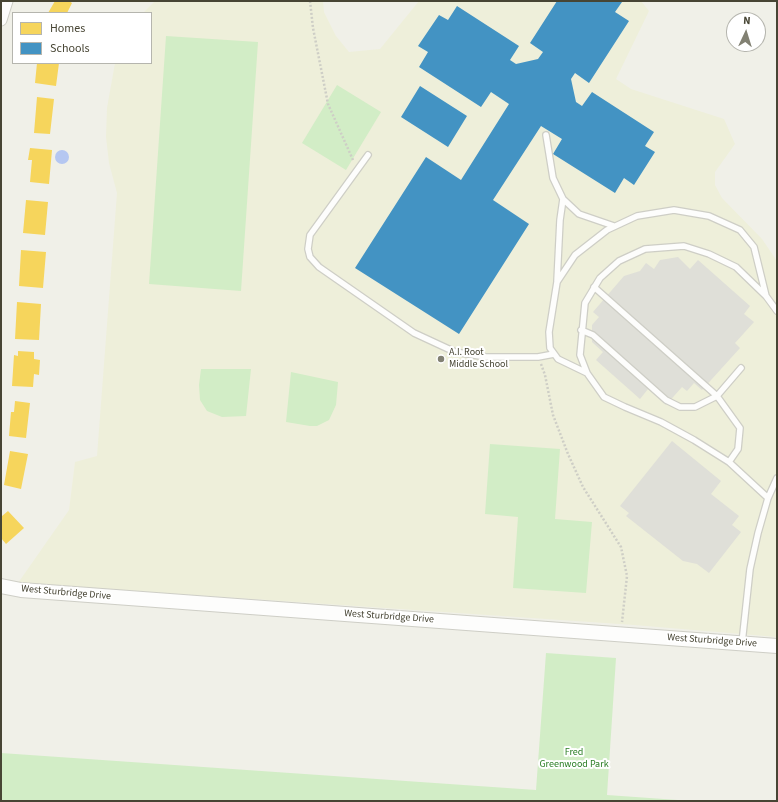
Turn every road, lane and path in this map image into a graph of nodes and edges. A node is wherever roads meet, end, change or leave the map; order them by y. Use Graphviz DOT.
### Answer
graph roads {
  1 [pos="7,1"];
  2 [pos="310,1"];
  3 [pos="1,20"];
  4 [pos="546,135"];
  5 [pos="368,155"];
  6 [pos="358,170"];
  7 [pos="563,199"];
  8 [pos="614,226"];
  9 [pos="557,282"];
  10 [pos="594,287"];
  11 [pos="766,296"];
  12 [pos="777,311"];
  13 [pos="582,330"];
  14 [pos="554,354"];
  15 [pos="538,357"];
  16 [pos="741,368"];
  17 [pos="587,373"];
  18 [pos="717,396"];
  19 [pos="729,462"];
  20 [pos="777,478"];
  21 [pos="768,498"];
  22 [pos="1,586"];
  23 [pos="621,634"];
  24 [pos="742,643"];
  25 [pos="777,646"];
  1 -- 3 [label="street"];
  2 -- 6 [label="path"];
  4 -- 7 [label="lane"];
  5 -- 6 [label="lane"];
  6 -- 15 [label="lane"];
  7 -- 8 [label="lane"];
  7 -- 9 [label="lane"];
  8 -- 9 [label="lane"];
  8 -- 11 [label="lane"];
  9 -- 14 [label="lane"];
  10 -- 11 [label="lane"];
  10 -- 13 [label="lane"];
  10 -- 18 [label="lane"];
  11 -- 12 [label="lane"];
  13 -- 17 [label="lane"];
  13 -- 18 [label="lane"];
  14 -- 15 [label="lane"];
  14 -- 17 [label="lane"];
  15 -- 23 [label="path"];
  16 -- 18 [label="lane"];
  17 -- 19 [label="lane"];
  18 -- 19 [label="lane"];
  19 -- 21 [label="lane"];
  20 -- 21 [label="lane"];
  21 -- 24 [label="lane"];
  22 -- 23 [label="street, West Sturbridge Drive"];
  23 -- 24 [label="street, West Sturbridge Drive"];
  24 -- 25 [label="street, West Sturbridge Drive"];
}
